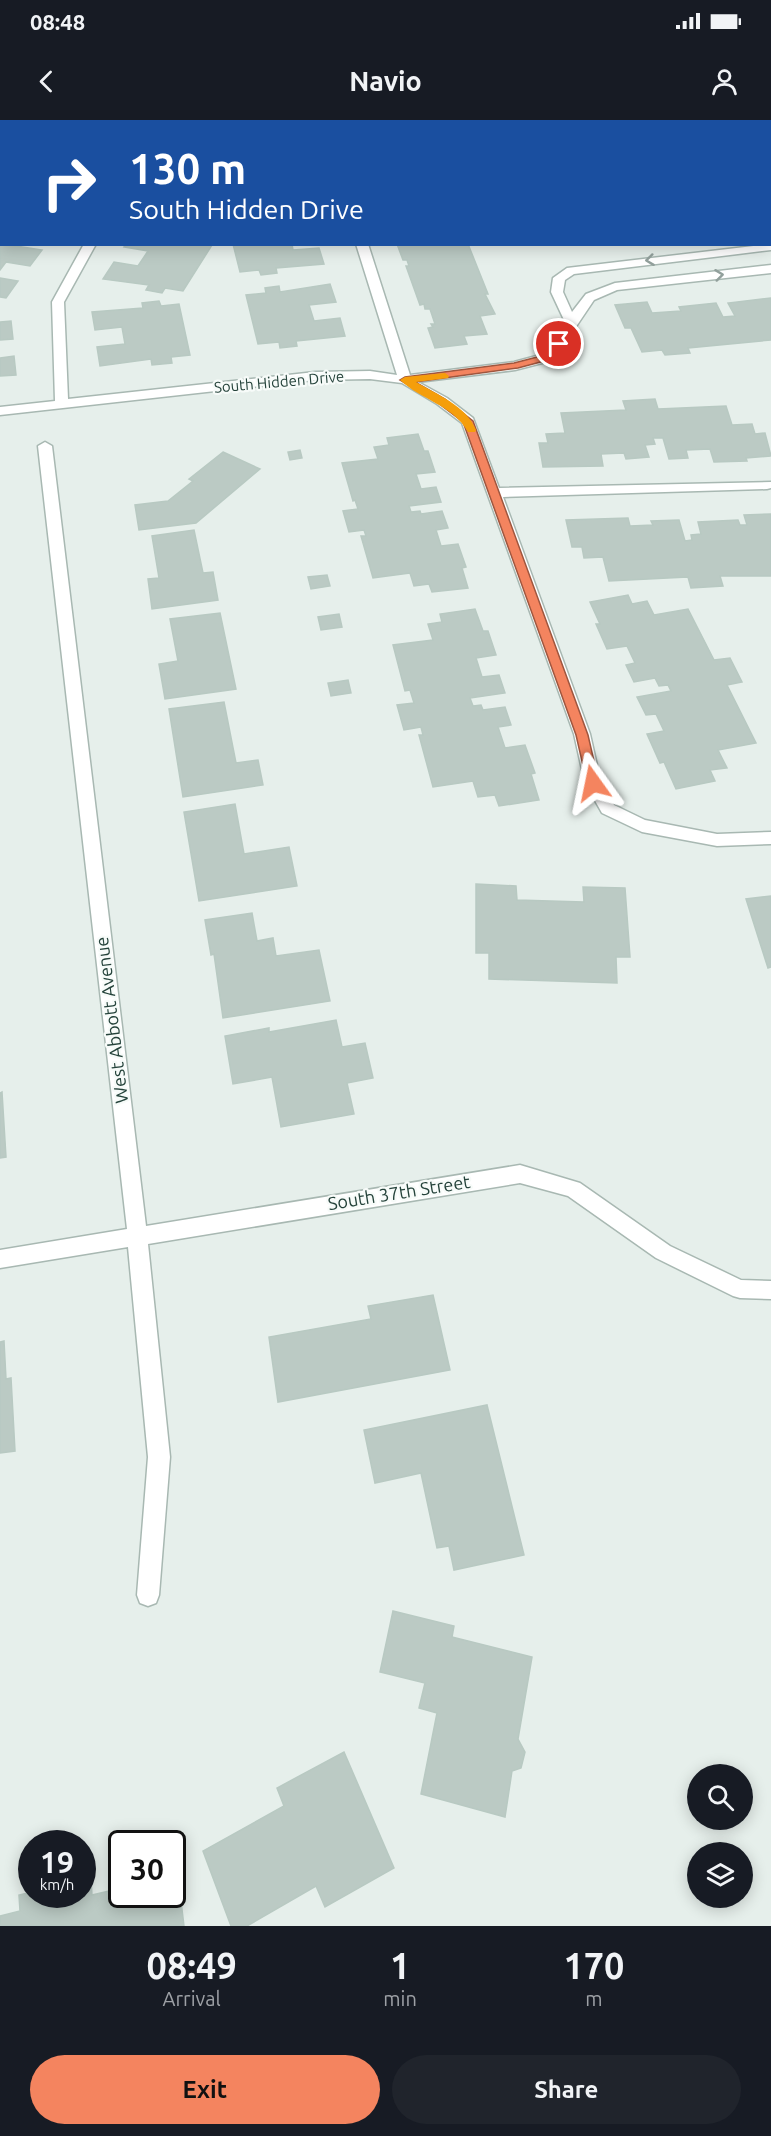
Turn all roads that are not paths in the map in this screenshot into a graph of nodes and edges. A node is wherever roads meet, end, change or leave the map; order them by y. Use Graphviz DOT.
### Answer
graph roads {
  1 [pos="89,246"];
  2 [pos="363,246"];
  3 [pos="765,246"];
  4 [pos="681,256"];
  5 [pos="605,265"];
  6 [pos="771,269"];
  7 [pos="693,278"];
  8 [pos="615,287"];
  9 [pos="570,322"];
  10 [pos="405,380"];
  11 [pos="62,404"];
  12 [pos="0,411"];
  13 [pos="45,446"];
  14 [pos="767,485"];
  15 [pos="495,493"];
  16 [pos="771,838"];
  17 [pos="137,1235"];
  18 [pos="0,1259"];
  19 [pos="771,1290"];
  20 [pos="148,1594"];
  1 -- 11 [label="street"];
  2 -- 10 [label="street"];
  3 -- 4 [label="street"];
  3 -- 6 [label="street"];
  4 -- 5 [label="street, one-way"];
  4 -- 7 [label="street"];
  5 -- 8 [label="street"];
  5 -- 9 [label="street"];
  7 -- 6 [label="street, South Hidden Drive, one-way"];
  7 -- 8 [label="street, South Hidden Drive"];
  8 -- 9 [label="street, South Hidden Drive"];
  9 -- 10 [label="street, South Hidden Drive"];
  10 -- 11 [label="street, South Hidden Drive"];
  10 -- 15 [label="street"];
  11 -- 12 [label="street, South Hidden Drive"];
  13 -- 17 [label="street, West Abbott Avenue"];
  14 -- 15 [label="street"];
  15 -- 16 [label="street"];
  17 -- 18 [label="street, South 37th Street"];
  17 -- 19 [label="street, South 37th Street"];
  17 -- 20 [label="street, West Abbott Avenue"];
}
